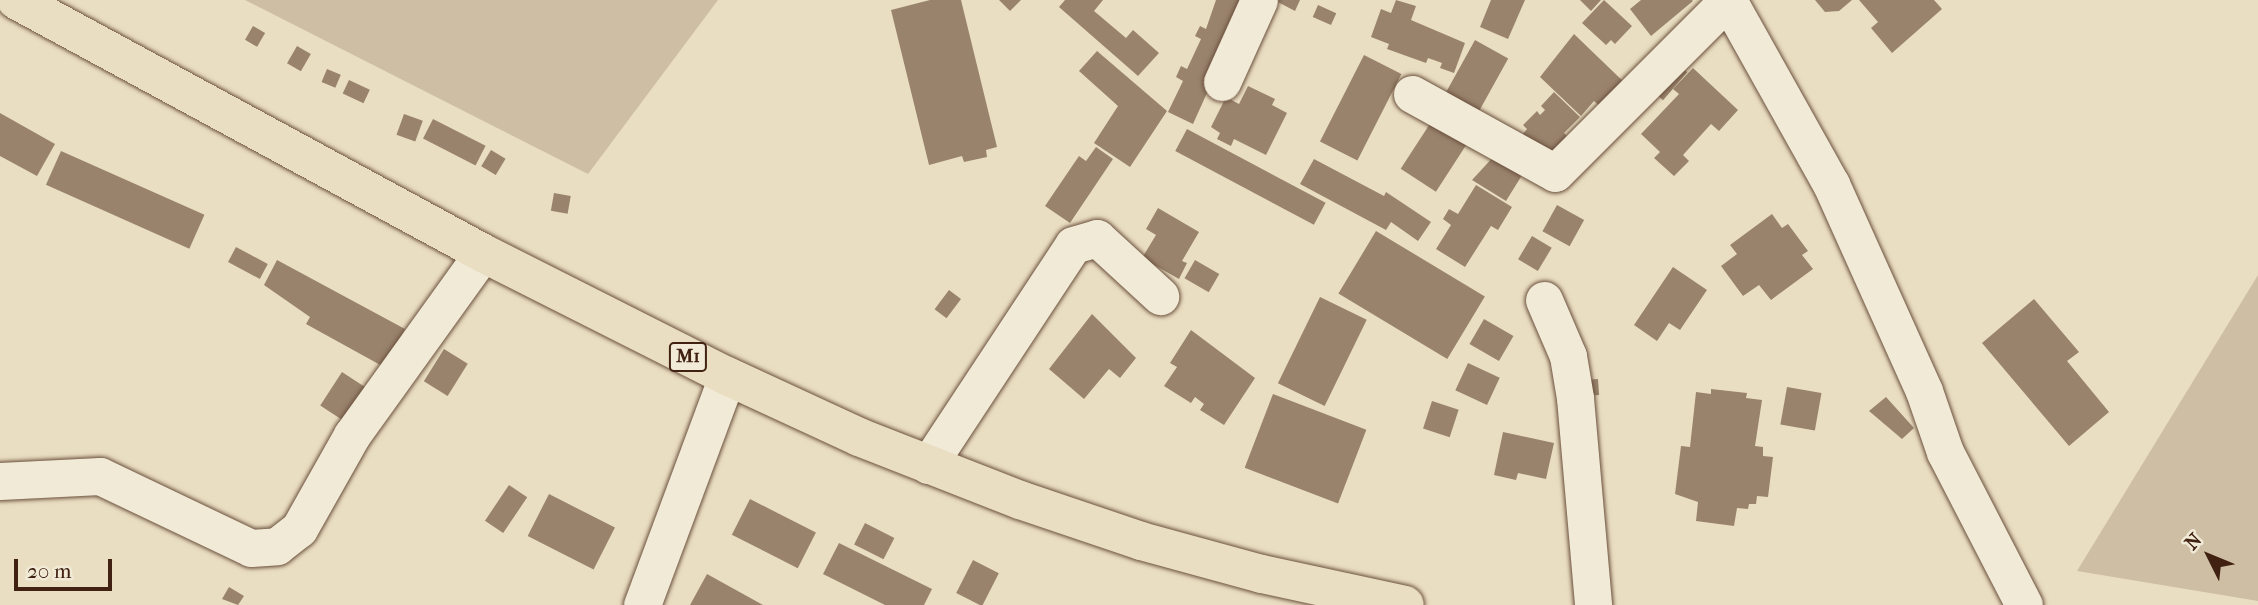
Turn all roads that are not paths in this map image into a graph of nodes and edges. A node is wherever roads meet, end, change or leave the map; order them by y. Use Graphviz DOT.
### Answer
graph roads {
  1 [pos="16,0"];
  2 [pos="1259,0"];
  3 [pos="1728,0"];
  4 [pos="1222,82"];
  5 [pos="1412,94"];
  6 [pos="483,253"];
  7 [pos="1160,296"];
  8 [pos="1544,300"];
  9 [pos="727,376"];
  10 [pos="928,466"];
  11 [pos="0,481"];
  12 [pos="642,605"];
  13 [pos="1405,605"];
  14 [pos="1593,605"];
  15 [pos="2024,605"];
  1 -- 6 [label="highway, M1"];
  2 -- 4 [label="street"];
  3 -- 5 [label="street"];
  3 -- 15 [label="street"];
  6 -- 9 [label="highway, M1"];
  6 -- 11 [label="street"];
  7 -- 10 [label="street"];
  8 -- 14 [label="street"];
  9 -- 10 [label="highway, M1"];
  9 -- 12 [label="street"];
  10 -- 13 [label="highway, M1"];
}
